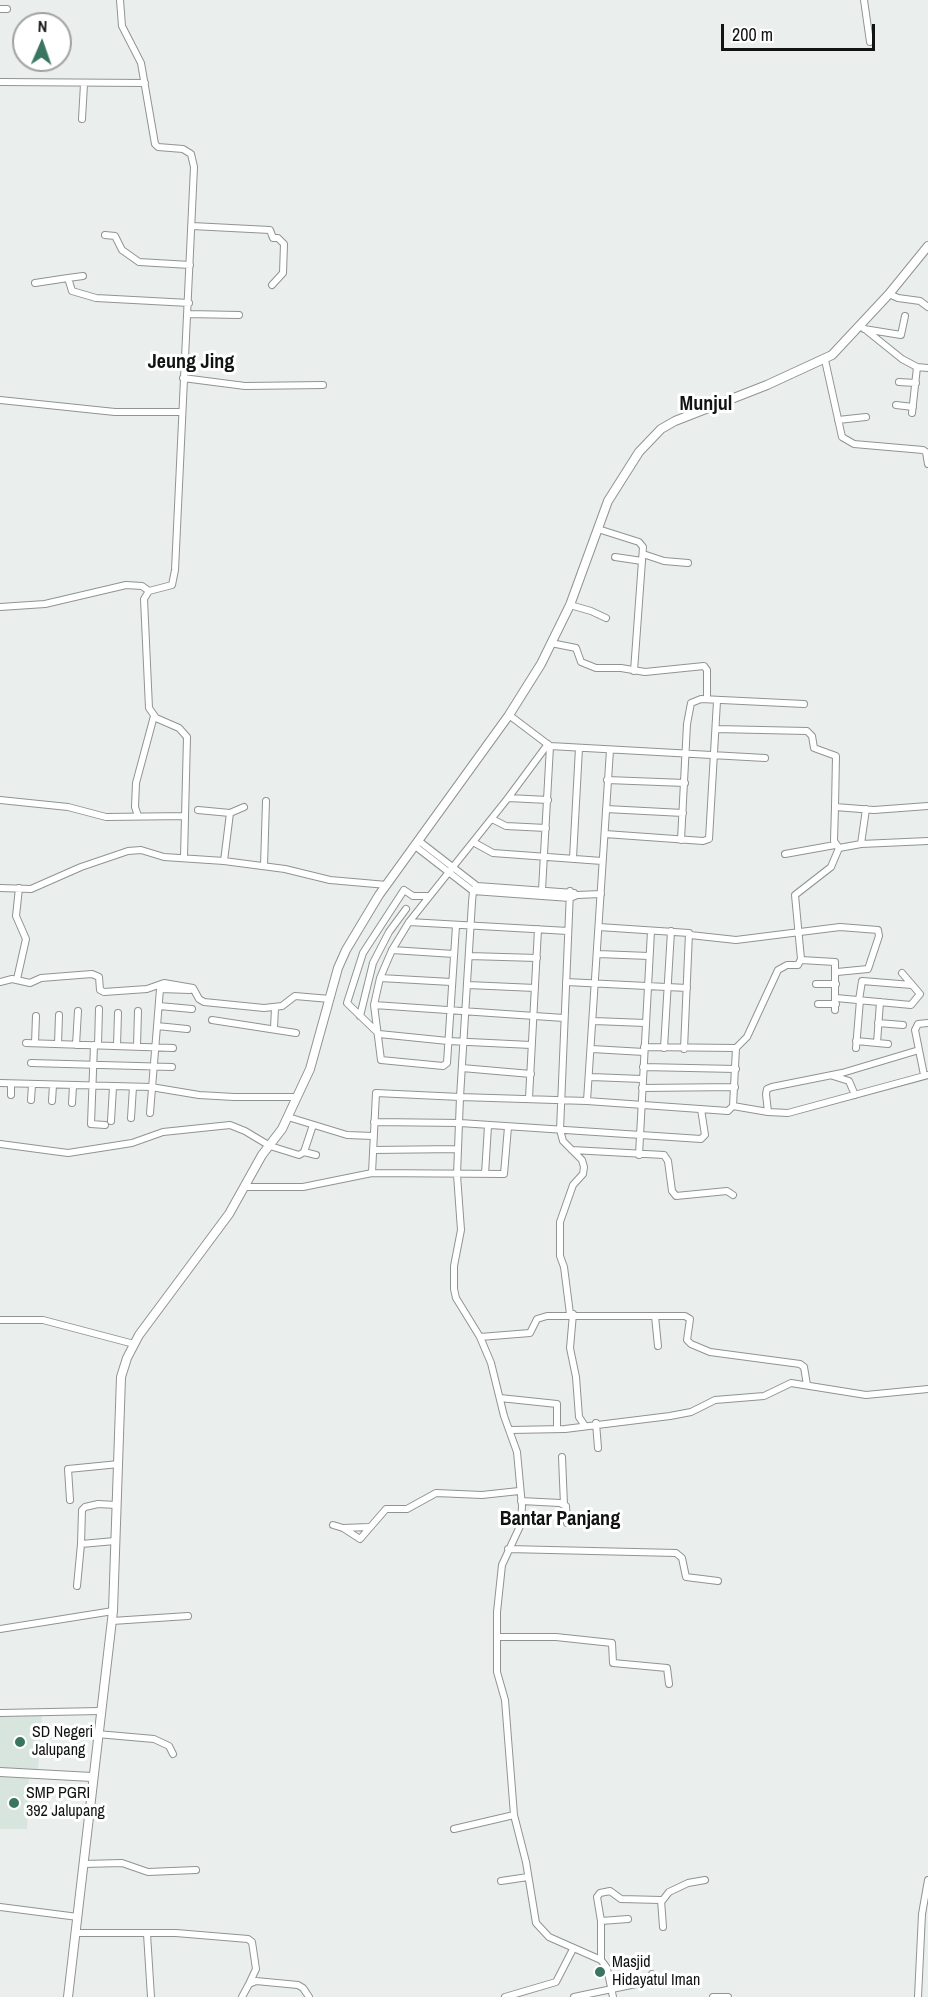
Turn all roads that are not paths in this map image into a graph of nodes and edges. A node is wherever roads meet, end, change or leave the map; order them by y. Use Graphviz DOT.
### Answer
graph roads {
  1 [pos="120,0"];
  2 [pos="864,0"];
  3 [pos="870,42"];
  4 [pos="0,82"];
  5 [pos="145,83"];
  6 [pos="84,84"];
  7 [pos="82,119"];
  8 [pos="192,226"];
  9 [pos="105,235"];
  10 [pos="928,246"];
  11 [pos="190,265"];
  12 [pos="83,276"];
  13 [pos="68,278"];
  14 [pos="35,283"];
  15 [pos="272,285"];
  16 [pos="889,294"];
  17 [pos="189,303"];
  18 [pos="928,307"];
  19 [pos="188,314"];
  20 [pos="239,315"];
  21 [pos="904,316"];
  22 [pos="862,327"];
  23 [pos="825,360"];
  24 [pos="917,367"];
  25 [pos="928,368"];
  26 [pos="183,378"];
  27 [pos="899,382"];
  28 [pos="915,383"];
  29 [pos="322,385"];
  30 [pos="0,400"];
  31 [pos="896,405"];
  32 [pos="182,412"];
  33 [pos="866,417"];
  34 [pos="838,420"];
  35 [pos="928,464"];
  36 [pos="598,529"];
  37 [pos="642,554"];
  38 [pos="615,557"];
  39 [pos="642,561"];
  40 [pos="688,563"];
  41 [pos="149,591"];
  42 [pos="570,605"];
  43 [pos="0,607"];
  44 [pos="606,618"];
  45 [pos="551,643"];
  46 [pos="634,671"];
  47 [pos="707,699"];
  48 [pos="717,701"];
  49 [pos="804,704"];
  50 [pos="509,715"];
  51 [pos="154,716"];
  52 [pos="716,729"];
  53 [pos="549,745"];
  54 [pos="579,748"];
  55 [pos="610,750"];
  56 [pos="686,754"];
  57 [pos="714,756"];
  58 [pos="765,758"];
  59 [pos="608,780"];
  60 [pos="685,783"];
  61 [pos="508,798"];
  62 [pos="0,800"];
  63 [pos="548,800"];
  64 [pos="266,801"];
  65 [pos="928,806"];
  66 [pos="244,807"];
  67 [pos="835,807"];
  68 [pos="866,808"];
  69 [pos="606,809"];
  70 [pos="198,810"];
  71 [pos="230,813"];
  72 [pos="683,813"];
  73 [pos="138,816"];
  74 [pos="185,816"];
  75 [pos="492,819"];
  76 [pos="546,828"];
  77 [pos="605,834"];
  78 [pos="681,840"];
  79 [pos="928,841"];
  80 [pos="473,842"];
  81 [pos="417,844"];
  82 [pos="861,844"];
  83 [pos="837,847"];
  84 [pos="785,854"];
  85 [pos="544,856"];
  86 [pos="184,857"];
  87 [pos="573,858"];
  88 [pos="224,861"];
  89 [pos="602,861"];
  90 [pos="264,866"];
  91 [pos="451,868"];
  92 [pos="387,885"];
  93 [pos="0,888"];
  94 [pos="18,888"];
  95 [pos="475,888"];
  96 [pos="542,890"];
  97 [pos="601,894"];
  98 [pos="570,895"];
  99 [pos="429,896"];
  100 [pos="397,900"];
  101 [pos="419,908"];
  102 [pos="406,909"];
  103 [pos="384,919"];
  104 [pos="409,922"];
  105 [pos="396,923"];
  106 [pos="456,926"];
  107 [pos="471,927"];
  108 [pos="599,927"];
  109 [pos="538,929"];
  110 [pos="568,931"];
  111 [pos="651,931"];
  112 [pos="671,931"];
  113 [pos="388,932"];
  114 [pos="798,932"];
  115 [pos="690,935"];
  116 [pos="397,941"];
  117 [pos="392,950"];
  118 [pos="453,954"];
  119 [pos="598,954"];
  120 [pos="469,956"];
  121 [pos="649,956"];
  122 [pos="537,958"];
  123 [pos="801,960"];
  124 [pos="837,972"];
  125 [pos="902,973"];
  126 [pos="370,976"];
  127 [pos="380,978"];
  128 [pos="17,980"];
  129 [pos="0,982"];
  130 [pos="451,982"];
  131 [pos="566,982"];
  132 [pos="596,984"];
  133 [pos="816,984"];
  134 [pos="836,984"];
  135 [pos="468,985"];
  136 [pos="912,985"];
  137 [pos="647,986"];
  138 [pos="535,988"];
  139 [pos="667,988"];
  140 [pos="687,988"];
  141 [pos="190,990"];
  142 [pos="376,995"];
  143 [pos="330,999"];
  144 [pos="860,1000"];
  145 [pos="880,1002"];
  146 [pos="818,1004"];
  147 [pos="836,1004"];
  148 [pos="374,1005"];
  149 [pos="159,1006"];
  150 [pos="275,1008"];
  151 [pos="99,1009"];
  152 [pos="192,1009"];
  153 [pos="450,1010"];
  154 [pos="78,1011"];
  155 [pos="138,1011"];
  156 [pos="466,1012"];
  157 [pos="118,1013"];
  158 [pos="59,1015"];
  159 [pos="36,1016"];
  160 [pos="360,1016"];
  161 [pos="533,1016"];
  162 [pos="564,1018"];
  163 [pos="212,1020"];
  164 [pos="594,1021"];
  165 [pos="645,1023"];
  166 [pos="878,1023"];
  167 [pos="928,1023"];
  168 [pos="903,1025"];
  169 [pos="157,1026"];
  170 [pos="274,1028"];
  171 [pos="188,1029"];
  172 [pos="296,1033"];
  173 [pos="379,1034"];
  174 [pos="448,1041"];
  175 [pos="464,1042"];
  176 [pos="26,1043"];
  177 [pos="34,1043"];
  178 [pos="877,1043"];
  179 [pos="58,1044"];
  180 [pos="888,1044"];
  181 [pos="76,1045"];
  182 [pos="96,1045"];
  183 [pos="531,1045"];
  184 [pos="117,1046"];
  185 [pos="137,1046"];
  186 [pos="155,1047"];
  187 [pos="172,1048"];
  188 [pos="664,1048"];
  189 [pos="736,1048"];
  190 [pos="592,1049"];
  191 [pos="644,1049"];
  192 [pos="684,1049"];
  193 [pos="919,1050"];
  194 [pos="31,1063"];
  195 [pos="93,1065"];
  196 [pos="153,1066"];
  197 [pos="172,1067"];
  198 [pos="643,1067"];
  199 [pos="462,1068"];
  200 [pos="736,1069"];
  201 [pos="531,1074"];
  202 [pos="831,1075"];
  203 [pos="926,1075"];
  204 [pos="591,1077"];
  205 [pos="642,1079"];
  206 [pos="0,1083"];
  207 [pos="11,1084"];
  208 [pos="32,1085"];
  209 [pos="53,1085"];
  210 [pos="73,1086"];
  211 [pos="93,1086"];
  212 [pos="113,1087"];
  213 [pos="133,1087"];
  214 [pos="151,1087"];
  215 [pos="642,1088"];
  216 [pos="735,1088"];
  217 [pos="10,1095"];
  218 [pos="855,1095"];
  219 [pos="297,1097"];
  220 [pos="460,1097"];
  221 [pos="529,1098"];
  222 [pos="31,1100"];
  223 [pos="52,1101"];
  224 [pos="561,1101"];
  225 [pos="587,1101"];
  226 [pos="72,1103"];
  227 [pos="642,1105"];
  228 [pos="733,1106"];
  229 [pos="701,1109"];
  230 [pos="768,1112"];
  231 [pos="150,1113"];
  232 [pos="131,1118"];
  233 [pos="288,1118"];
  234 [pos="374,1122"];
  235 [pos="460,1123"];
  236 [pos="313,1125"];
  237 [pos="488,1126"];
  238 [pos="508,1127"];
  239 [pos="560,1130"];
  240 [pos="639,1135"];
  241 [pos="374,1136"];
  242 [pos="0,1144"];
  243 [pos="270,1146"];
  244 [pos="458,1149"];
  245 [pos="373,1150"];
  246 [pos="572,1150"];
  247 [pos="304,1152"];
  248 [pos="316,1155"];
  249 [pos="639,1155"];
  250 [pos="372,1173"];
  251 [pos="485,1174"];
  252 [pos="457,1175"];
  253 [pos="244,1187"];
  254 [pos="733,1194"];
  255 [pos="571,1314"];
  256 [pos="655,1316"];
  257 [pos="0,1320"];
  258 [pos="480,1337"];
  259 [pos="134,1344"];
  260 [pos="658,1346"];
  261 [pos="807,1385"];
  262 [pos="928,1389"];
  263 [pos="500,1398"];
  264 [pos="596,1423"];
  265 [pos="585,1426"];
  266 [pos="557,1428"];
  267 [pos="510,1430"];
  268 [pos="598,1448"];
  269 [pos="562,1457"];
  270 [pos="119,1464"];
  271 [pos="519,1491"];
  272 [pos="70,1500"];
  273 [pos="521,1501"];
  274 [pos="116,1505"];
  275 [pos="564,1505"];
  276 [pos="567,1523"];
  277 [pos="333,1526"];
  278 [pos="369,1527"];
  279 [pos="343,1528"];
  280 [pos="115,1541"];
  281 [pos="81,1545"];
  282 [pos="508,1549"];
  283 [pos="718,1581"];
  284 [pos="77,1586"];
  285 [pos="113,1611"];
  286 [pos="188,1616"];
  287 [pos="112,1621"];
  288 [pos="0,1629"];
  289 [pos="498,1637"];
  290 [pos="669,1684"];
  291 [pos="100,1711"];
  292 [pos="0,1713"];
  293 [pos="97,1734"];
  294 [pos="173,1754"];
  295 [pos="0,1772"];
  296 [pos="92,1777"];
  297 [pos="514,1815"];
  298 [pos="454,1829"];
  299 [pos="83,1864"];
  300 [pos="196,1870"];
  301 [pos="528,1877"];
  302 [pos="705,1880"];
  303 [pos="928,1880"];
  304 [pos="501,1881"];
  305 [pos="662,1901"];
  306 [pos="0,1907"];
  307 [pos="78,1917"];
  308 [pos="628,1919"];
  309 [pos="601,1921"];
  310 [pos="663,1927"];
  311 [pos="75,1933"];
  312 [pos="147,1934"];
  313 [pos="573,1949"];
  314 [pos="601,1960"];
  315 [pos="652,1974"];
  316 [pos="249,1984"];
  317 [pos="610,1987"];
  318 [pos="68,1997"];
  319 [pos="151,1997"];
  320 [pos="242,1997"];
  321 [pos="309,1997"];
  322 [pos="505,1997"];
  323 [pos="574,1997"];
  324 [pos="613,1997"];
  325 [pos="713,1997"];
  326 [pos="728,1997"];
  327 [pos="918,1997"];
  1 -- 5 [label="street"];
  2 -- 3 [label="street"];
  4 -- 6 [label="street"];
  5 -- 6 [label="street"];
  5 -- 8 [label="street"];
  6 -- 7 [label="street"];
  8 -- 11 [label="street"];
  8 -- 15 [label="street"];
  9 -- 11 [label="street"];
  10 -- 16 [label="street"];
  11 -- 17 [label="street"];
  12 -- 13 [label="street"];
  13 -- 14 [label="street"];
  13 -- 17 [label="street"];
  16 -- 18 [label="street"];
  16 -- 22 [label="street"];
  17 -- 19 [label="street"];
  19 -- 20 [label="street"];
  19 -- 26 [label="street"];
  21 -- 22 [label="street"];
  22 -- 23 [label="street"];
  22 -- 24 [label="street"];
  23 -- 34 [label="street"];
  23 -- 36 [label="street"];
  24 -- 25 [label="street"];
  24 -- 28 [label="street"];
  26 -- 29 [label="street"];
  26 -- 32 [label="street"];
  27 -- 28 [label="street"];
  28 -- 31 [label="street"];
  30 -- 32 [label="street"];
  32 -- 41 [label="street"];
  33 -- 34 [label="street"];
  34 -- 35 [label="street"];
  36 -- 37 [label="street"];
  36 -- 42 [label="street"];
  37 -- 39 [label="street"];
  37 -- 40 [label="street"];
  38 -- 39 [label="street"];
  39 -- 46 [label="street"];
  41 -- 43 [label="street"];
  41 -- 51 [label="street"];
  42 -- 44 [label="street"];
  42 -- 45 [label="street"];
  45 -- 46 [label="street"];
  45 -- 50 [label="street"];
  46 -- 47 [label="street"];
  47 -- 48 [label="street"];
  47 -- 56 [label="street"];
  48 -- 49 [label="street"];
  48 -- 52 [label="street"];
  50 -- 53 [label="street"];
  50 -- 81 [label="street"];
  51 -- 73 [label="street"];
  51 -- 74 [label="street"];
  52 -- 57 [label="street"];
  52 -- 67 [label="street"];
  53 -- 54 [label="street"];
  53 -- 61 [label="street"];
  53 -- 63 [label="street"];
  54 -- 55 [label="street"];
  54 -- 87 [label="street"];
  55 -- 56 [label="street"];
  55 -- 59 [label="street"];
  56 -- 57 [label="street"];
  56 -- 60 [label="street"];
  57 -- 58 [label="street"];
  57 -- 78 [label="street"];
  59 -- 60 [label="street"];
  59 -- 69 [label="street"];
  60 -- 72 [label="street"];
  61 -- 63 [label="street"];
  61 -- 75 [label="street"];
  62 -- 73 [label="street"];
  63 -- 76 [label="street"];
  64 -- 90 [label="street"];
  65 -- 68 [label="street"];
  66 -- 71 [label="street"];
  67 -- 68 [label="street"];
  67 -- 83 [label="street"];
  68 -- 82 [label="street"];
  69 -- 72 [label="street"];
  69 -- 77 [label="street"];
  70 -- 71 [label="street"];
  71 -- 88 [label="street"];
  72 -- 78 [label="street"];
  73 -- 74 [label="street"];
  74 -- 86 [label="street"];
  75 -- 76 [label="street"];
  75 -- 80 [label="street"];
  76 -- 85 [label="street"];
  77 -- 78 [label="street"];
  77 -- 89 [label="street"];
  79 -- 82 [label="street"];
  80 -- 85 [label="street"];
  80 -- 91 [label="street"];
  81 -- 91 [label="street"];
  81 -- 92 [label="street"];
  82 -- 83 [label="street"];
  83 -- 84 [label="street"];
  83 -- 114 [label="street"];
  85 -- 87 [label="street"];
  85 -- 96 [label="street"];
  86 -- 88 [label="street"];
  86 -- 94 [label="street"];
  87 -- 89 [label="street"];
  88 -- 90 [label="street"];
  89 -- 97 [label="street"];
  90 -- 92 [label="street"];
  91 -- 95 [label="street"];
  91 -- 99 [label="street"];
  92 -- 143 [label="street"];
  93 -- 94 [label="street"];
  94 -- 128 [label="street"];
  95 -- 96 [label="street"];
  95 -- 98 [label="street"];
  95 -- 107 [label="street"];
  96 -- 98 [label="street"];
  97 -- 98 [label="street"];
  97 -- 108 [label="street"];
  98 -- 110 [label="street"];
  99 -- 100 [label="street"];
  99 -- 101 [label="street"];
  100 -- 102 [label="street"];
  100 -- 103 [label="street"];
  101 -- 102 [label="street"];
  101 -- 104 [label="street"];
  102 -- 105 [label="street"];
  103 -- 113 [label="street"];
  103 -- 160 [label="street"];
  104 -- 106 [label="street"];
  104 -- 116 [label="street"];
  105 -- 113 [label="street"];
  105 -- 116 [label="street"];
  106 -- 107 [label="street"];
  106 -- 118 [label="street"];
  107 -- 109 [label="street"];
  107 -- 120 [label="street"];
  108 -- 111 [label="street"];
  108 -- 119 [label="street"];
  109 -- 110 [label="street"];
  109 -- 122 [label="street"];
  110 -- 131 [label="street"];
  111 -- 112 [label="street"];
  111 -- 121 [label="street"];
  112 -- 115 [label="street"];
  112 -- 139 [label="street"];
  113 -- 126 [label="street"];
  114 -- 115 [label="street"];
  114 -- 123 [label="street"];
  114 -- 124 [label="street"];
  115 -- 140 [label="street"];
  116 -- 117 [label="street"];
  117 -- 118 [label="street"];
  117 -- 127 [label="street"];
  118 -- 130 [label="street"];
  119 -- 121 [label="street"];
  119 -- 132 [label="street"];
  120 -- 122 [label="street"];
  120 -- 135 [label="street"];
  121 -- 137 [label="street"];
  122 -- 138 [label="street"];
  123 -- 124 [label="street"];
  123 -- 189 [label="street"];
  124 -- 134 [label="street"];
  125 -- 136 [label="street"];
  126 -- 142 [label="street"];
  126 -- 160 [label="street"];
  127 -- 130 [label="street"];
  127 -- 142 [label="street"];
  128 -- 129 [label="street"];
  128 -- 150 [label="street"];
  130 -- 153 [label="street"];
  131 -- 132 [label="street"];
  131 -- 162 [label="street"];
  132 -- 137 [label="street"];
  132 -- 164 [label="street"];
  133 -- 134 [label="street"];
  134 -- 147 [label="street"];
  135 -- 138 [label="street"];
  135 -- 156 [label="street"];
  136 -- 144 [label="street"];
  136 -- 145 [label="street"];
  137 -- 139 [label="street"];
  137 -- 165 [label="street"];
  138 -- 161 [label="street"];
  139 -- 140 [label="street"];
  139 -- 188 [label="street"];
  140 -- 192 [label="street"];
  141 -- 149 [label="street"];
  142 -- 148 [label="street"];
  143 -- 150 [label="street"];
  143 -- 219 [label="street"];
  144 -- 145 [label="street"];
  144 -- 147 [label="street"];
  144 -- 178 [label="street"];
  145 -- 166 [label="street"];
  146 -- 147 [label="street"];
  148 -- 153 [label="street"];
  148 -- 173 [label="street"];
  149 -- 152 [label="street"];
  149 -- 169 [label="street"];
  150 -- 170 [label="street"];
  151 -- 182 [label="street"];
  153 -- 156 [label="street"];
  153 -- 174 [label="street"];
  154 -- 181 [label="street"];
  155 -- 185 [label="street"];
  156 -- 161 [label="street"];
  156 -- 175 [label="street"];
  157 -- 184 [label="street"];
  158 -- 179 [label="street"];
  159 -- 177 [label="street"];
  160 -- 173 [label="street"];
  161 -- 162 [label="street"];
  161 -- 183 [label="street"];
  162 -- 224 [label="street"];
  163 -- 170 [label="street"];
  164 -- 165 [label="street"];
  164 -- 190 [label="street"];
  165 -- 191 [label="street"];
  166 -- 168 [label="street"];
  166 -- 178 [label="street"];
  167 -- 193 [label="street"];
  169 -- 171 [label="street"];
  169 -- 186 [label="street"];
  170 -- 172 [label="street"];
  173 -- 174 [label="street"];
  173 -- 174 [label="street"];
  174 -- 175 [label="street"];
  175 -- 183 [label="street"];
  175 -- 199 [label="street"];
  176 -- 177 [label="street"];
  177 -- 179 [label="street"];
  178 -- 180 [label="street"];
  179 -- 181 [label="street"];
  181 -- 182 [label="street"];
  182 -- 184 [label="street"];
  182 -- 195 [label="street"];
  183 -- 201 [label="street"];
  184 -- 185 [label="street"];
  185 -- 186 [label="street"];
  186 -- 187 [label="street"];
  186 -- 196 [label="street"];
  188 -- 191 [label="street"];
  188 -- 192 [label="street"];
  189 -- 192 [label="street"];
  189 -- 200 [label="street"];
  190 -- 191 [label="street"];
  190 -- 204 [label="street"];
  191 -- 198 [label="street"];
  193 -- 202 [label="street"];
  193 -- 203 [label="street"];
  194 -- 195 [label="street"];
  195 -- 196 [label="street"];
  195 -- 211 [label="street"];
  196 -- 197 [label="street"];
  196 -- 214 [label="street"];
  198 -- 200 [label="street"];
  198 -- 205 [label="street"];
  199 -- 201 [label="street"];
  199 -- 220 [label="street"];
  200 -- 216 [label="street"];
  201 -- 221 [label="street"];
  202 -- 218 [label="street"];
  202 -- 230 [label="street"];
  203 -- 218 [label="street"];
  204 -- 205 [label="street"];
  204 -- 225 [label="street"];
  205 -- 215 [label="street"];
  206 -- 207 [label="street"];
  207 -- 208 [label="street"];
  207 -- 217 [label="street"];
  208 -- 209 [label="street"];
  208 -- 222 [label="street"];
  209 -- 210 [label="street"];
  209 -- 223 [label="street"];
  210 -- 211 [label="street"];
  210 -- 226 [label="street"];
  211 -- 212 [label="street"];
  211 -- 212 [label="street"];
  212 -- 213 [label="street"];
  213 -- 214 [label="street"];
  213 -- 232 [label="street"];
  214 -- 219 [label="street"];
  214 -- 231 [label="street"];
  215 -- 216 [label="street"];
  215 -- 227 [label="street"];
  216 -- 228 [label="street"];
  218 -- 230 [label="street"];
  219 -- 233 [label="street"];
  220 -- 221 [label="street"];
  220 -- 234 [label="street"];
  220 -- 235 [label="street"];
  221 -- 224 [label="street"];
  224 -- 225 [label="street"];
  224 -- 239 [label="street"];
  225 -- 227 [label="street"];
  227 -- 229 [label="street"];
  227 -- 240 [label="street"];
  228 -- 229 [label="street"];
  228 -- 230 [label="street"];
  229 -- 240 [label="street"];
  233 -- 236 [label="street"];
  233 -- 243 [label="street"];
  234 -- 235 [label="street"];
  234 -- 241 [label="street"];
  235 -- 237 [label="street"];
  235 -- 244 [label="street"];
  236 -- 241 [label="street"];
  236 -- 247 [label="street"];
  237 -- 238 [label="street"];
  237 -- 251 [label="street"];
  238 -- 239 [label="street"];
  238 -- 251 [label="street"];
  239 -- 240 [label="street"];
  239 -- 246 [label="street"];
  240 -- 249 [label="street"];
  241 -- 245 [label="street"];
  242 -- 243 [label="street"];
  243 -- 247 [label="street"];
  243 -- 253 [label="street"];
  244 -- 245 [label="street"];
  244 -- 252 [label="street"];
  245 -- 250 [label="street"];
  246 -- 249 [label="street"];
  246 -- 255 [label="street"];
  247 -- 248 [label="street"];
  249 -- 254 [label="street"];
  250 -- 252 [label="street"];
  250 -- 253 [label="street"];
  251 -- 252 [label="street"];
  252 -- 258 [label="street"];
  253 -- 259 [label="street"];
  255 -- 256 [label="street"];
  255 -- 258 [label="street"];
  255 -- 265 [label="street"];
  256 -- 260 [label="street"];
  256 -- 261 [label="street"];
  257 -- 259 [label="street"];
  258 -- 263 [label="street"];
  259 -- 270 [label="street"];
  261 -- 262 [label="street"];
  261 -- 264 [label="street"];
  263 -- 266 [label="street"];
  263 -- 267 [label="street"];
  264 -- 265 [label="street"];
  264 -- 268 [label="street"];
  265 -- 266 [label="street"];
  266 -- 267 [label="street"];
  267 -- 271 [label="street"];
  269 -- 275 [label="street"];
  270 -- 272 [label="street"];
  270 -- 274 [label="street"];
  271 -- 273 [label="street"];
  271 -- 278 [label="street"];
  273 -- 275 [label="street"];
  273 -- 282 [label="street"];
  274 -- 280 [label="street"];
  274 -- 281 [label="street"];
  275 -- 276 [label="street"];
  277 -- 279 [label="street"];
  278 -- 279 [label="street"];
  278 -- 279 [label="street"];
  280 -- 281 [label="street"];
  280 -- 285 [label="street"];
  281 -- 284 [label="street"];
  282 -- 283 [label="street"];
  282 -- 289 [label="street"];
  285 -- 287 [label="street"];
  285 -- 288 [label="street"];
  286 -- 287 [label="street"];
  287 -- 291 [label="street"];
  289 -- 290 [label="street"];
  289 -- 297 [label="street"];
  291 -- 292 [label="street"];
  291 -- 293 [label="street"];
  293 -- 294 [label="street"];
  293 -- 296 [label="street"];
  295 -- 296 [label="street"];
  296 -- 299 [label="street"];
  297 -- 298 [label="street"];
  297 -- 301 [label="street"];
  299 -- 300 [label="street"];
  299 -- 307 [label="street"];
  301 -- 304 [label="street"];
  301 -- 313 [label="street"];
  302 -- 305 [label="street"];
  303 -- 327 [label="street"];
  305 -- 309 [label="street"];
  305 -- 310 [label="street"];
  306 -- 307 [label="street"];
  307 -- 311 [label="street"];
  308 -- 309 [label="street"];
  309 -- 314 [label="street"];
  311 -- 312 [label="street"];
  311 -- 318 [label="street"];
  312 -- 316 [label="street"];
  312 -- 319 [label="street"];
  313 -- 314 [label="street"];
  313 -- 322 [label="street"];
  314 -- 317 [label="street"];
  315 -- 317 [label="street"];
  316 -- 320 [label="street"];
  316 -- 321 [label="street"];
  317 -- 323 [label="street"];
  317 -- 324 [label="street"];
  325 -- 326 [label="street"];
}
